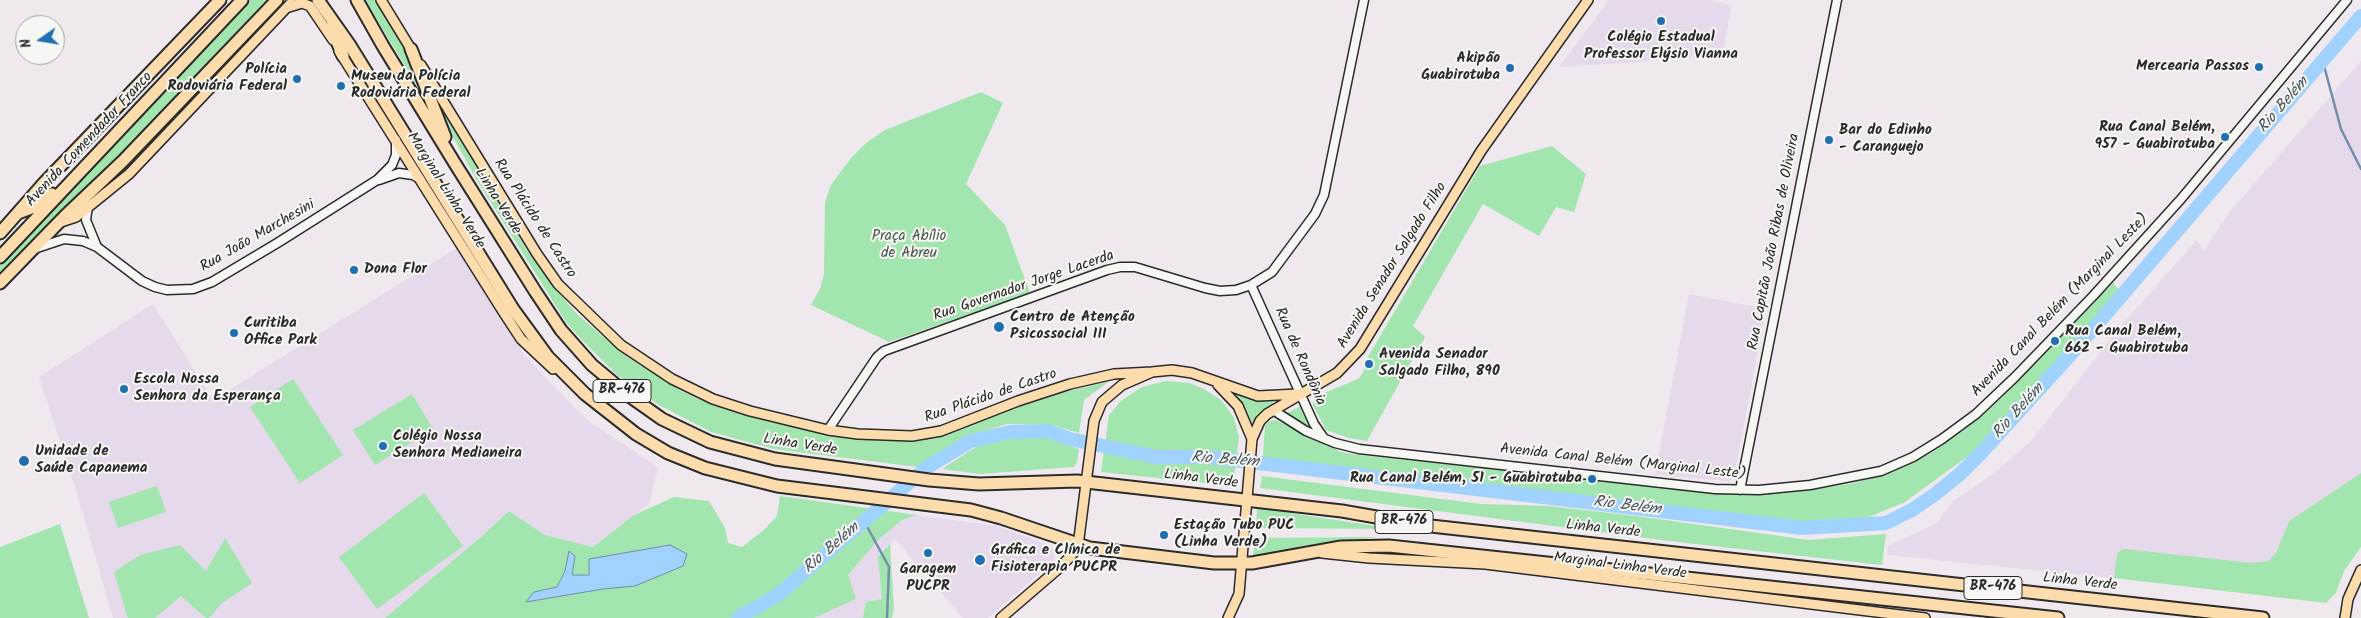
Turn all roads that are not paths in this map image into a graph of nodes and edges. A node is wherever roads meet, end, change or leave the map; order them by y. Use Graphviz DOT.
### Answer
graph roads {
  1 [pos="220,0"];
  2 [pos="242,0"];
  3 [pos="277,0"];
  4 [pos="357,0"];
  5 [pos="381,0"];
  6 [pos="1364,0"];
  7 [pos="1588,0"];
  8 [pos="1837,0"];
  9 [pos="2347,0"];
  10 [pos="290,3"];
  11 [pos="321,4"];
  12 [pos="411,49"];
  13 [pos="343,56"];
  14 [pos="396,138"];
  15 [pos="454,162"];
  16 [pos="77,175"];
  17 [pos="377,180"];
  18 [pos="423,182"];
  19 [pos="92,190"];
  20 [pos="87,209"];
  21 [pos="18,213"];
  22 [pos="58,222"];
  23 [pos="0,233"];
  24 [pos="97,247"];
  25 [pos="31,250"];
  26 [pos="0,257"];
  27 [pos="0,283"];
  28 [pos="1251,285"];
  29 [pos="1152,372"];
  30 [pos="1214,382"];
  31 [pos="585,394"];
  32 [pos="1300,394"];
  33 [pos="1273,410"];
  34 [pos="828,430"];
  35 [pos="1324,438"];
  36 [pos="1252,439"];
  37 [pos="1087,482"];
  38 [pos="1740,490"];
  39 [pos="1246,495"];
  40 [pos="1078,546"];
  41 [pos="1311,552"];
  42 [pos="1242,564"];
  43 [pos="2361,570"];
  44 [pos="1001,618"];
  45 [pos="1228,618"];
  46 [pos="1925,618"];
  47 [pos="2058,618"];
  48 [pos="2263,618"];
  49 [pos="2345,618"];
  1 -- 21 [label="highway"];
  2 -- 16 [label="highway, Avenida Comendador Franco"];
  3 -- 19 [label="highway"];
  4 -- 15 [label="highway, Linha Verde / BR-476"];
  5 -- 12 [label="main road, Rua Plácido de Castro"];
  6 -- 28 [label="street, Rua Governador Jorge Lacerda"];
  7 -- 32 [label="main road, Avenida Senador Salgado Filho"];
  8 -- 38 [label="street, Rua Capitão João Ribas de Oliveira"];
  9 -- 38 [label="street, Avenida Canal Belém (Marginal Leste)"];
  10 -- 13 [label="main road, Marginal Linha Verde"];
  10 -- 20 [label="main road"];
  11 -- 13 [label="highway"];
  11 -- 31 [label="highway, BR-476"];
  12 -- 15 [label="highway"];
  12 -- 34 [label="main road, Rua Plácido de Castro"];
  13 -- 14 [label="main road, Marginal Linha Verde"];
  14 -- 17 [label="street, Rua João Marchesini"];
  14 -- 18 [label="main road, Marginal Linha Verde"];
  15 -- 37 [label="highway, Linha Verde / BR-476"];
  16 -- 21 [label="highway"];
  16 -- 26 [label="highway, Avenida Comendador Franco"];
  17 -- 18 [label="street, Rua João Marchesini"];
  17 -- 24 [label="street, Rua João Marchesini"];
  18 -- 31 [label="main road, Marginal Linha Verde"];
  19 -- 20 [label="street"];
  19 -- 22 [label="highway"];
  20 -- 22 [label="main road"];
  20 -- 24 [label="street"];
  21 -- 23 [label="highway"];
  22 -- 25 [label="highway"];
  24 -- 25 [label="street, Rua João Marchesini"];
  25 -- 27 [label="highway"];
  28 -- 32 [label="street, Rua de Rondônia"];
  28 -- 34 [label="street, Rua Governador Jorge Lacerda"];
  29 -- 30 [label="main road, Avenida Senador Salgado Filho"];
  29 -- 34 [label="main road, Rua Plácido de Castro"];
  29 -- 37 [label="main road, Avenida Senador Salgado Filho"];
  30 -- 32 [label="main road, Avenida Senador Salgado Filho"];
  30 -- 36 [label="main road"];
  31 -- 40 [label="highway, BR-476"];
  32 -- 33 [label="main road"];
  32 -- 35 [label="street, Rua de Rondônia"];
  33 -- 35 [label="street, Avenida Canal Belém (Marginal Leste)"];
  33 -- 36 [label="main road"];
  35 -- 38 [label="street, Avenida Canal Belém (Marginal Leste)"];
  36 -- 39 [label="main road"];
  37 -- 39 [label="highway, Linha Verde / BR-476"];
  37 -- 40 [label="main road, Avenida Senador Salgado Filho"];
  39 -- 42 [label="main road"];
  39 -- 48 [label="highway, Linha Verde / BR-476"];
  40 -- 42 [label="highway, BR-476"];
  40 -- 44 [label="main road"];
  41 -- 42 [label="highway, BR-476"];
  41 -- 46 [label="main road, Marginal Linha Verde"];
  41 -- 47 [label="highway, BR-476"];
  42 -- 45 [label="main road"];
  43 -- 49 [label="main road"];
}
